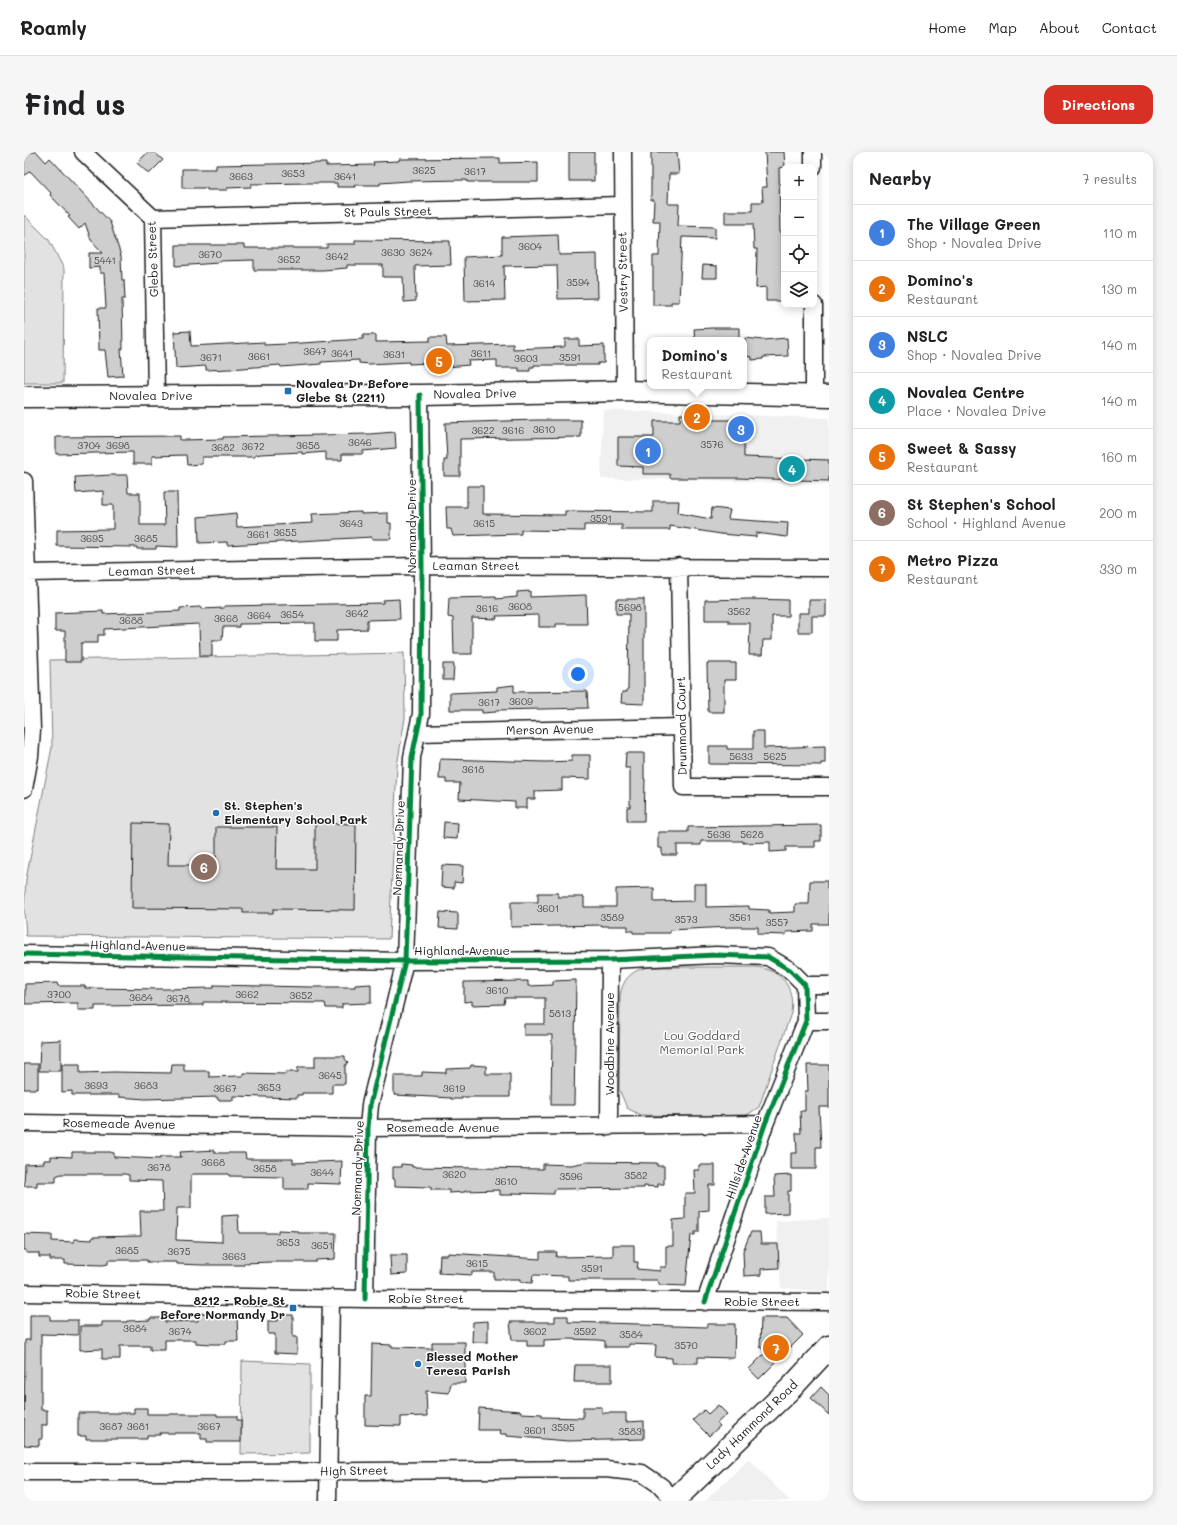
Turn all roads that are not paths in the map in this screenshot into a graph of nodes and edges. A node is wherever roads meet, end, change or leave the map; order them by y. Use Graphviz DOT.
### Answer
graph roads {
  1 [pos="83,152"];
  2 [pos="623,152"];
  3 [pos="813,152"];
  4 [pos="813,164"];
  5 [pos="622,206"];
  6 [pos="153,218"];
  7 [pos="814,308"];
  8 [pos="625,391"];
  9 [pos="420,395"];
  10 [pos="156,396"];
  11 [pos="822,396"];
  12 [pos="24,397"];
  13 [pos="24,481"];
  14 [pos="422,566"];
  15 [pos="679,566"];
  16 [pos="829,568"];
  17 [pos="27,573"];
  18 [pos="682,727"];
  19 [pos="417,733"];
  20 [pos="829,787"];
  21 [pos="24,789"];
  22 [pos="24,954"];
  23 [pos="610,960"];
  24 [pos="404,961"];
  25 [pos="829,985"];
  26 [pos="805,986"];
  27 [pos="829,1021"];
  28 [pos="806,1022"];
  29 [pos="24,1123"];
  30 [pos="765,1124"];
  31 [pos="609,1127"];
  32 [pos="368,1128"];
  33 [pos="24,1293"];
  34 [pos="331,1298"];
  35 [pos="365,1299"];
  36 [pos="705,1302"];
  37 [pos="829,1302"];
  38 [pos="829,1347"];
  39 [pos="24,1472"];
  40 [pos="328,1472"];
  41 [pos="328,1501"];
  42 [pos="673,1501"];
  1 -- 6 [label="street, Glebe Street"];
  2 -- 5 [label="street, Vestry Street"];
  3 -- 4 [label="street"];
  5 -- 6 [label="street, St Pauls Street"];
  5 -- 8 [label="street, Vestry Street"];
  6 -- 10 [label="street, Glebe Street"];
  7 -- 11 [label="street"];
  8 -- 9 [label="street, Novalea Drive"];
  8 -- 11 [label="street, Novalea Drive"];
  9 -- 10 [label="street, Novalea Drive"];
  9 -- 14 [label="street, Normandy Drive"];
  10 -- 12 [label="street, Novalea Drive"];
  13 -- 17 [label="street"];
  14 -- 15 [label="street, Leaman Street"];
  14 -- 17 [label="street, Leaman Street"];
  14 -- 19 [label="street, Normandy Drive"];
  15 -- 16 [label="street, Leaman Street"];
  15 -- 18 [label="street, Drummond Court"];
  17 -- 21 [label="street"];
  18 -- 19 [label="street, Merson Avenue"];
  18 -- 20 [label="street, Drummond Court"];
  19 -- 24 [label="street, Normandy Drive"];
  22 -- 24 [label="street, Highland Avenue"];
  23 -- 24 [label="street, Highland Avenue"];
  23 -- 26 [label="street, Highland Avenue"];
  23 -- 31 [label="street, Woodbine Avenue"];
  24 -- 32 [label="street, Normandy Drive"];
  25 -- 26 [label="street"];
  26 -- 28 [label="street"];
  27 -- 28 [label="street"];
  28 -- 30 [label="street, Hillside Avenue"];
  29 -- 32 [label="street, Rosemeade Avenue"];
  30 -- 31 [label="street, Rosemeade Avenue"];
  30 -- 36 [label="street, Hillside Avenue"];
  31 -- 32 [label="street, Rosemeade Avenue"];
  32 -- 35 [label="street, Normandy Drive"];
  33 -- 34 [label="street, Robie Street"];
  34 -- 35 [label="street, Robie Street"];
  34 -- 40 [label="street"];
  35 -- 36 [label="street, Robie Street"];
  36 -- 37 [label="street, Robie Street"];
  38 -- 42 [label="main road, Lady Hammond Road"];
  39 -- 40 [label="street, High Street"];
  40 -- 41 [label="street"];
  40 -- 42 [label="street, High Street"];
}
